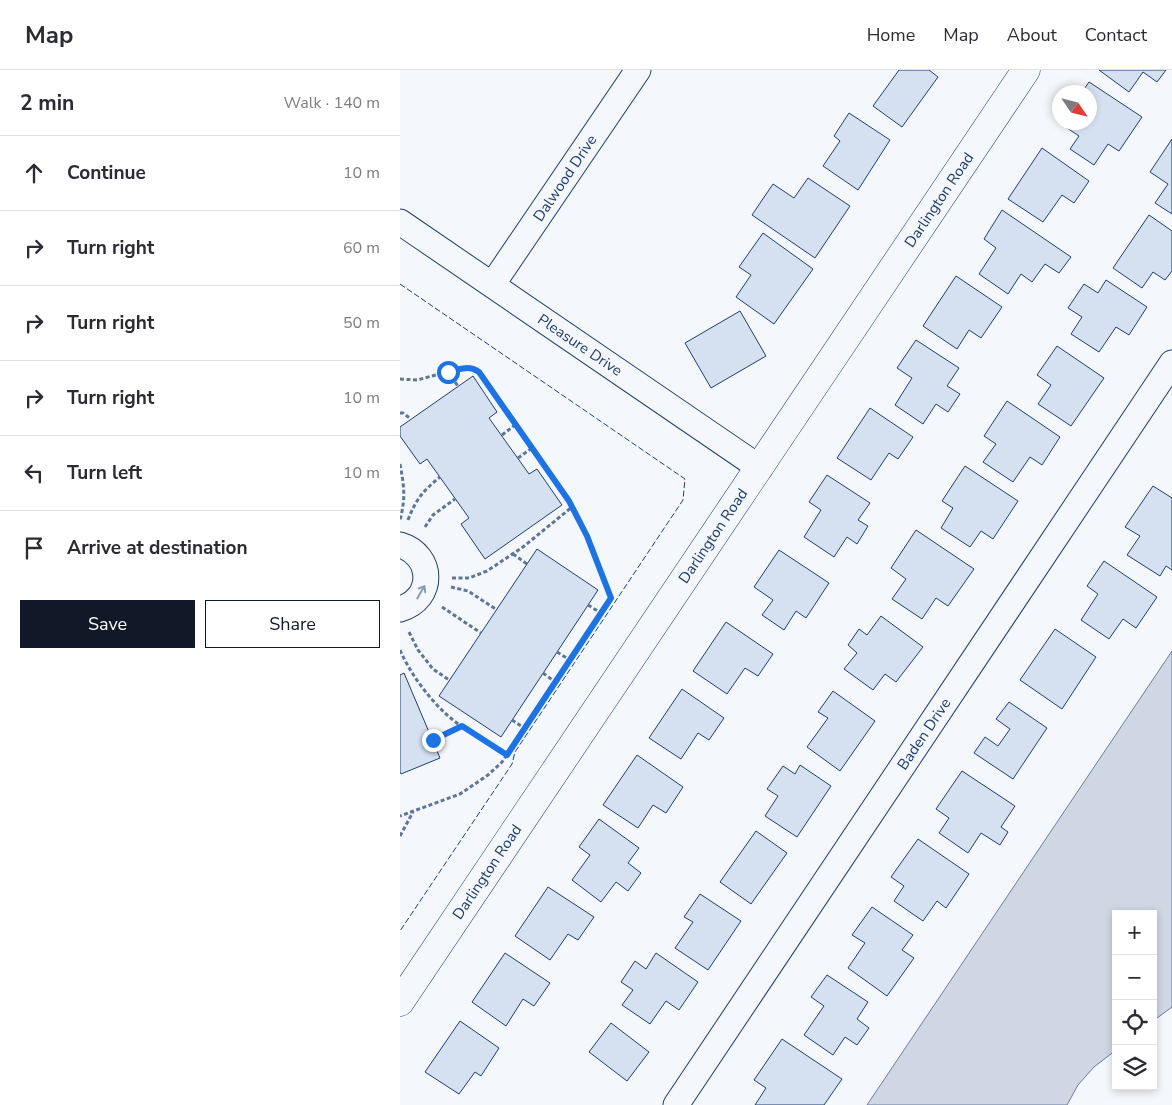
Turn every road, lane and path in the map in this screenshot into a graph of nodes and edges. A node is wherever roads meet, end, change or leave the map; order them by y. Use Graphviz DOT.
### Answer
graph roads {
  1 [pos="638,70"];
  2 [pos="1026,70"];
  3 [pos="400,222"];
  4 [pos="492,285"];
  5 [pos="1172,362"];
  6 [pos="448,372"];
  7 [pos="400,379"];
  8 [pos="458,386"];
  9 [pos="400,413"];
  10 [pos="411,419"];
  11 [pos="515,425"];
  12 [pos="502,435"];
  13 [pos="532,448"];
  14 [pos="518,458"];
  15 [pos="400,464"];
  16 [pos="760,468"];
  17 [pos="440,477"];
  18 [pos="455,499"];
  19 [pos="572,507"];
  20 [pos="400,522"];
  21 [pos="406,539"];
  22 [pos="513,554"];
  23 [pos="527,564"];
  24 [pos="424,584"];
  25 [pos="588,605"];
  26 [pos="497,610"];
  27 [pos="601,613"];
  28 [pos="402,616"];
  29 [pos="481,633"];
  30 [pos="400,650"];
  31 [pos="557,652"];
  32 [pos="570,660"];
  33 [pos="543,673"];
  34 [pos="449,680"];
  35 [pos="555,682"];
  36 [pos="512,720"];
  37 [pos="462,726"];
  38 [pos="524,728"];
  39 [pos="433,740"];
  40 [pos="507,755"];
  41 [pos="414,811"];
  42 [pos="400,816"];
  43 [pos="400,836"];
  44 [pos="400,1002"];
  45 [pos="676,1105"];
  1 -- 4 [label="street, Dalwood Drive"];
  2 -- 16 [label="street, Darlington Road"];
  3 -- 4 [label="street, Pleasure Drive"];
  4 -- 16 [label="street, Pleasure Drive"];
  5 -- 45 [label="street, Baden Drive"];
  6 -- 7 [label="path"];
  6 -- 8 [label="path"];
  6 -- 11 [label="path"];
  9 -- 10 [label="path"];
  11 -- 12 [label="path"];
  11 -- 13 [label="path"];
  13 -- 14 [label="path"];
  13 -- 19 [label="path"];
  15 -- 20 [label="path"];
  16 -- 44 [label="street, Darlington Road"];
  17 -- 21 [label="path"];
  18 -- 21 [label="path"];
  19 -- 22 [label="path"];
  19 -- 27 [label="path"];
  21 -- 24 [label="street"];
  22 -- 23 [label="path"];
  22 -- 24 [label="path"];
  24 -- 26 [label="path"];
  28 -- 24 [label="street, one-way"];
  24 -- 29 [label="path"];
  25 -- 27 [label="path"];
  27 -- 32 [label="path"];
  28 -- 34 [label="path"];
  30 -- 37 [label="path"];
  31 -- 32 [label="path"];
  32 -- 35 [label="path"];
  33 -- 35 [label="path"];
  35 -- 38 [label="path"];
  36 -- 38 [label="path"];
  37 -- 39 [label="path"];
  37 -- 40 [label="path"];
  38 -- 40 [label="path"];
  40 -- 41 [label="path"];
  41 -- 42 [label="path"];
  41 -- 43 [label="path"];
}
